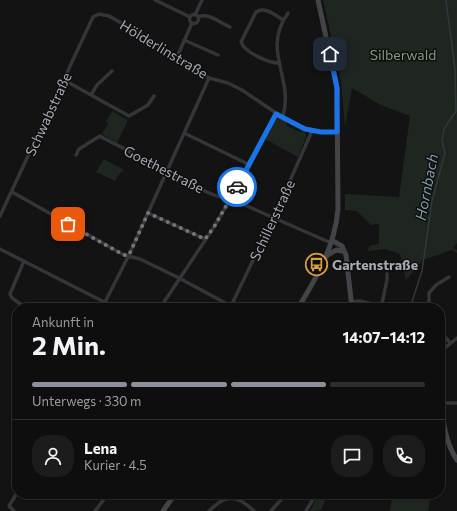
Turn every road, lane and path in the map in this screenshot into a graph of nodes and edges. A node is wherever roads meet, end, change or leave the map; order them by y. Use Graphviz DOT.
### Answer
graph roads {
  1 [pos="155,0"];
  2 [pos="202,0"];
  3 [pos="318,0"];
  4 [pos="288,13"];
  5 [pos="99,14"];
  6 [pos="197,16"];
  7 [pos="190,18"];
  8 [pos="283,20"];
  9 [pos="192,23"];
  10 [pos="230,27"];
  11 [pos="184,40"];
  12 [pos="218,55"];
  13 [pos="177,57"];
  14 [pos="279,63"];
  15 [pos="112,71"];
  16 [pos="209,78"];
  17 [pos="64,80"];
  18 [pos="91,95"];
  19 [pos="154,96"];
  20 [pos="276,114"];
  21 [pos="283,116"];
  22 [pos="312,131"];
  23 [pos="337,132"];
  24 [pos="184,133"];
  25 [pos="76,155"];
  26 [pos="250,165"];
  27 [pos="166,172"];
  28 [pos="12,192"];
  29 [pos="231,199"];
  30 [pos="148,213"];
  31 [pos="0,216"];
  32 [pos="274,218"];
  33 [pos="205,239"];
  34 [pos="332,242"];
  35 [pos="0,249"];
  36 [pos="344,253"];
  37 [pos="129,255"];
  38 [pos="327,255"];
  39 [pos="24,261"];
  40 [pos="387,274"];
  41 [pos="449,277"];
  42 [pos="180,278"];
  43 [pos="105,302"];
  44 [pos="351,302"];
  45 [pos="19,303"];
  46 [pos="163,303"];
  47 [pos="223,303"];
  48 [pos="232,303"];
  49 [pos="301,303"];
  50 [pos="367,303"];
  51 [pos="382,303"];
  52 [pos="429,303"];
  53 [pos="445,337"];
  54 [pos="457,338"];
  55 [pos="450,344"];
  56 [pos="445,348"];
  57 [pos="457,403"];
  58 [pos="445,404"];
  59 [pos="445,434"];
  60 [pos="457,460"];
  61 [pos="14,499"];
  62 [pos="104,499"];
  63 [pos="171,499"];
  64 [pos="226,499"];
  65 [pos="234,499"];
  66 [pos="282,499"];
  67 [pos="313,499"];
  68 [pos="14,511"];
  69 [pos="95,511"];
  70 [pos="163,511"];
  71 [pos="209,511"];
  72 [pos="254,511"];
  73 [pos="271,511"];
  74 [pos="306,511"];
  1 -- 7 [label="street"];
  2 -- 6 [label="street"];
  3 -- 23 [label="main road"];
  4 -- 8 [label="street"];
  5 -- 13 [label="street, Hölderlinstraße"];
  5 -- 17 [label="street, Schwabstraße"];
  6 -- 7 [label="street"];
  6 -- 9 [label="street"];
  6 -- 10 [label="street"];
  7 -- 9 [label="street"];
  8 -- 14 [label="street"];
  8 -- 14 [label="street"];
  9 -- 11 [label="street"];
  11 -- 12 [label="street"];
  11 -- 13 [label="street"];
  13 -- 16 [label="street, Hölderlinstraße"];
  14 -- 21 [label="street"];
  15 -- 18 [label="street"];
  16 -- 20 [label="street, Hölderlinstraße"];
  16 -- 24 [label="street"];
  17 -- 18 [label="street"];
  17 -- 28 [label="street, Schwabstraße"];
  18 -- 19 [label="street"];
  20 -- 21 [label="street, Hölderlinstraße"];
  20 -- 26 [label="street"];
  21 -- 22 [label="street, Hölderlinstraße"];
  22 -- 23 [label="street, Hölderlinstraße"];
  22 -- 32 [label="street, Schillerstraße"];
  23 -- 34 [label="main road"];
  24 -- 26 [label="street"];
  24 -- 27 [label="street"];
  25 -- 27 [label="street, Goethestraße"];
  26 -- 29 [label="street"];
  27 -- 29 [label="street, Goethestraße"];
  27 -- 30 [label="street"];
  28 -- 31 [label="street, Schwabstraße"];
  28 -- 37 [label="street"];
  29 -- 32 [label="street, Goethestraße"];
  29 -- 33 [label="street"];
  30 -- 33 [label="street"];
  30 -- 37 [label="street"];
  32 -- 34 [label="street, Goethestraße"];
  32 -- 48 [label="street, Schillerstraße"];
  33 -- 42 [label="street"];
  34 -- 36 [label="main road"];
  34 -- 38 [label="main road"];
  35 -- 39 [label="street"];
  36 -- 38 [label="main road"];
  36 -- 44 [label="main road"];
  37 -- 42 [label="street"];
  37 -- 43 [label="street"];
  38 -- 49 [label="main road"];
  39 -- 43 [label="street"];
  39 -- 45 [label="street"];
  40 -- 51 [label="street"];
  41 -- 52 [label="street"];
  42 -- 46 [label="street"];
  42 -- 47 [label="street"];
  44 -- 50 [label="street"];
  53 -- 55 [label="street"];
  54 -- 55 [label="street"];
  55 -- 56 [label="street"];
  57 -- 58 [label="street"];
  59 -- 60 [label="main road"];
  61 -- 68 [label="street"];
  62 -- 69 [label="street"];
  63 -- 70 [label="main road"];
  64 -- 71 [label="street"];
  65 -- 72 [label="street"];
  66 -- 73 [label="street"];
  67 -- 74 [label="street"];
}
